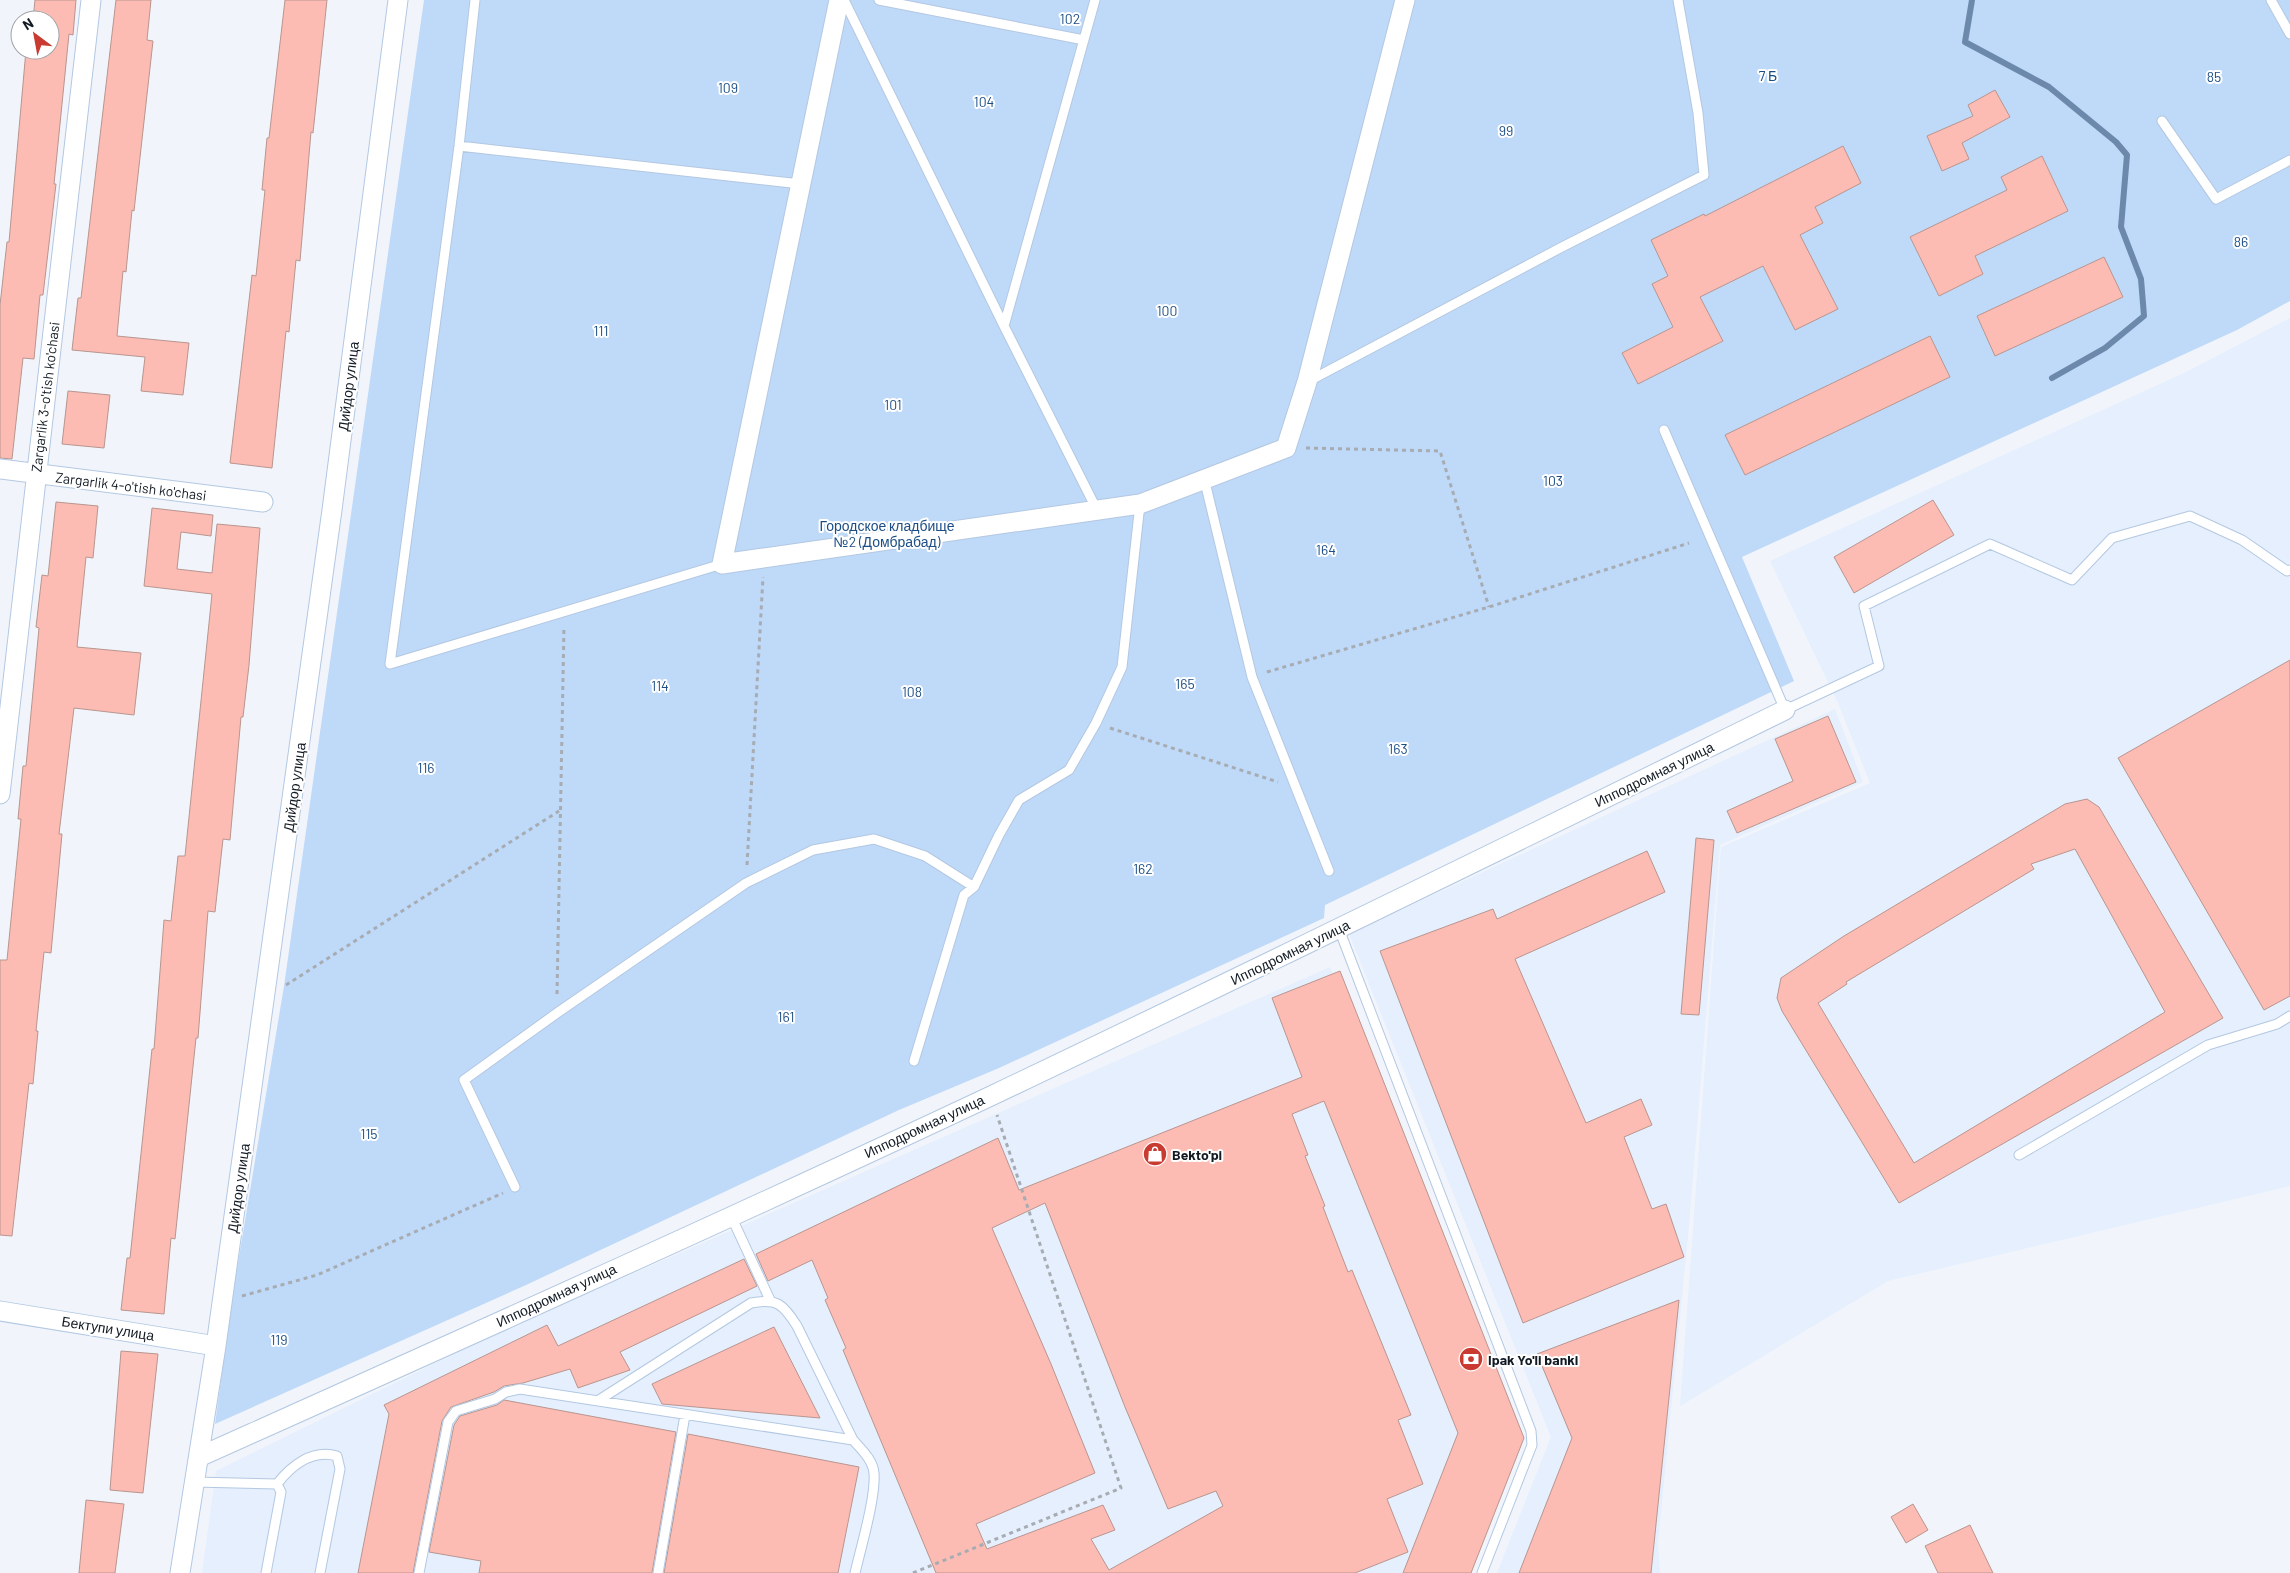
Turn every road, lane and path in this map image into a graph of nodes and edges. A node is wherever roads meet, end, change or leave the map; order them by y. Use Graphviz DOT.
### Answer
graph roads {
  1 [pos="91,0"];
  2 [pos="398,0"];
  3 [pos="475,0"];
  4 [pos="839,0"];
  5 [pos="844,0"];
  6 [pos="879,0"];
  7 [pos="1095,0"];
  8 [pos="1405,0"];
  9 [pos="1678,0"];
  10 [pos="2271,0"];
  11 [pos="2290,34"];
  12 [pos="1084,40"];
  13 [pos="2162,121"];
  14 [pos="459,146"];
  15 [pos="2290,160"];
  16 [pos="801,184"];
  17 [pos="1004,326"];
  18 [pos="1307,382"];
  19 [pos="1664,430"];
  20 [pos="1286,448"];
  21 [pos="0,470"];
  22 [pos="36,474"];
  23 [pos="1204,478"];
  24 [pos="263,502"];
  25 [pos="1140,504"];
  26 [pos="1097,510"];
  27 [pos="1689,543"];
  28 [pos="764,558"];
  29 [pos="722,564"];
  30 [pos="2289,572"];
  31 [pos="1489,607"];
  32 [pos="564,610"];
  33 [pos="1252,677"];
  34 [pos="1786,710"];
  35 [pos="1096,723"];
  36 [pos="1295,787"];
  37 [pos="0,794"];
  38 [pos="560,811"];
  39 [pos="1329,871"];
  40 [pos="746,883"];
  41 [pos="974,887"];
  42 [pos="1339,929"];
  43 [pos="284,986"];
  44 [pos="557,1012"];
  45 [pos="2290,1016"];
  46 [pos="914,1060"];
  47 [pos="991,1096"];
  48 [pos="2019,1155"];
  49 [pos="516,1187"];
  50 [pos="731,1215"];
  51 [pos="241,1296"];
  52 [pos="770,1300"];
  53 [pos="0,1311"];
  54 [pos="216,1346"];
  55 [pos="599,1400"];
  56 [pos="686,1416"];
  57 [pos="854,1440"];
  58 [pos="199,1457"];
  59 [pos="195,1482"];
  60 [pos="277,1484"];
  61 [pos="180,1573"];
  62 [pos="266,1573"];
  63 [pos="320,1573"];
  64 [pos="419,1573"];
  65 [pos="658,1573"];
  66 [pos="855,1573"];
  67 [pos="913,1573"];
  68 [pos="1482,1573"];
  1 -- 22 [label="street, Zargarlik 3-o'tish ko'chasi"];
  2 -- 54 [label="street, Дийдор улица"];
  3 -- 14 [label="lane"];
  4 -- 16 [label="street"];
  5 -- 17 [label="lane"];
  6 -- 12 [label="lane"];
  7 -- 12 [label="lane"];
  8 -- 18 [label="street"];
  9 -- 18 [label="lane"];
  10 -- 11 [label="lane"];
  12 -- 17 [label="lane"];
  13 -- 15 [label="lane"];
  14 -- 16 [label="lane"];
  14 -- 32 [label="lane"];
  16 -- 29 [label="street"];
  17 -- 26 [label="lane"];
  18 -- 20 [label="street"];
  19 -- 34 [label="lane"];
  20 -- 23 [label="street"];
  20 -- 31 [label="path"];
  21 -- 22 [label="street, Zargarlik 4-o'tish ko'chasi"];
  22 -- 24 [label="street, Zargarlik 4-o'tish ko'chasi"];
  22 -- 37 [label="street, Zargarlik 3-o'tish ko'chasi"];
  23 -- 25 [label="street"];
  23 -- 33 [label="lane"];
  25 -- 26 [label="street"];
  25 -- 35 [label="lane"];
  26 -- 28 [label="street"];
  27 -- 31 [label="path"];
  28 -- 29 [label="street"];
  28 -- 40 [label="path"];
  29 -- 32 [label="lane"];
  30 -- 34 [label="lane, Ипподромная улица"];
  31 -- 33 [label="path"];
  32 -- 38 [label="path"];
  33 -- 36 [label="lane"];
  34 -- 42 [label="street, Ипподромная улица"];
  35 -- 36 [label="path"];
  35 -- 41 [label="lane"];
  36 -- 39 [label="lane"];
  38 -- 43 [label="path"];
  38 -- 44 [label="path"];
  40 -- 41 [label="lane"];
  40 -- 44 [label="lane"];
  41 -- 46 [label="lane"];
  42 -- 47 [label="street, Ипподромная улица"];
  42 -- 68 [label="lane"];
  44 -- 49 [label="lane"];
  45 -- 48 [label="lane"];
  47 -- 50 [label="street, Ипподромная улица"];
  47 -- 67 [label="path"];
  49 -- 51 [label="path"];
  50 -- 52 [label="lane"];
  50 -- 58 [label="street, Ипподромная улица"];
  52 -- 55 [label="lane"];
  52 -- 57 [label="lane"];
  53 -- 54 [label="street, Бектупи улица"];
  54 -- 58 [label="street, Дийдор улица"];
  55 -- 56 [label="lane"];
  55 -- 64 [label="lane"];
  56 -- 57 [label="lane"];
  56 -- 65 [label="lane"];
  57 -- 66 [label="lane"];
  58 -- 59 [label="street, Дийдор улица"];
  59 -- 60 [label="lane"];
  59 -- 61 [label="street, Дийдор улица"];
  60 -- 62 [label="lane"];
  60 -- 63 [label="lane"];
}
